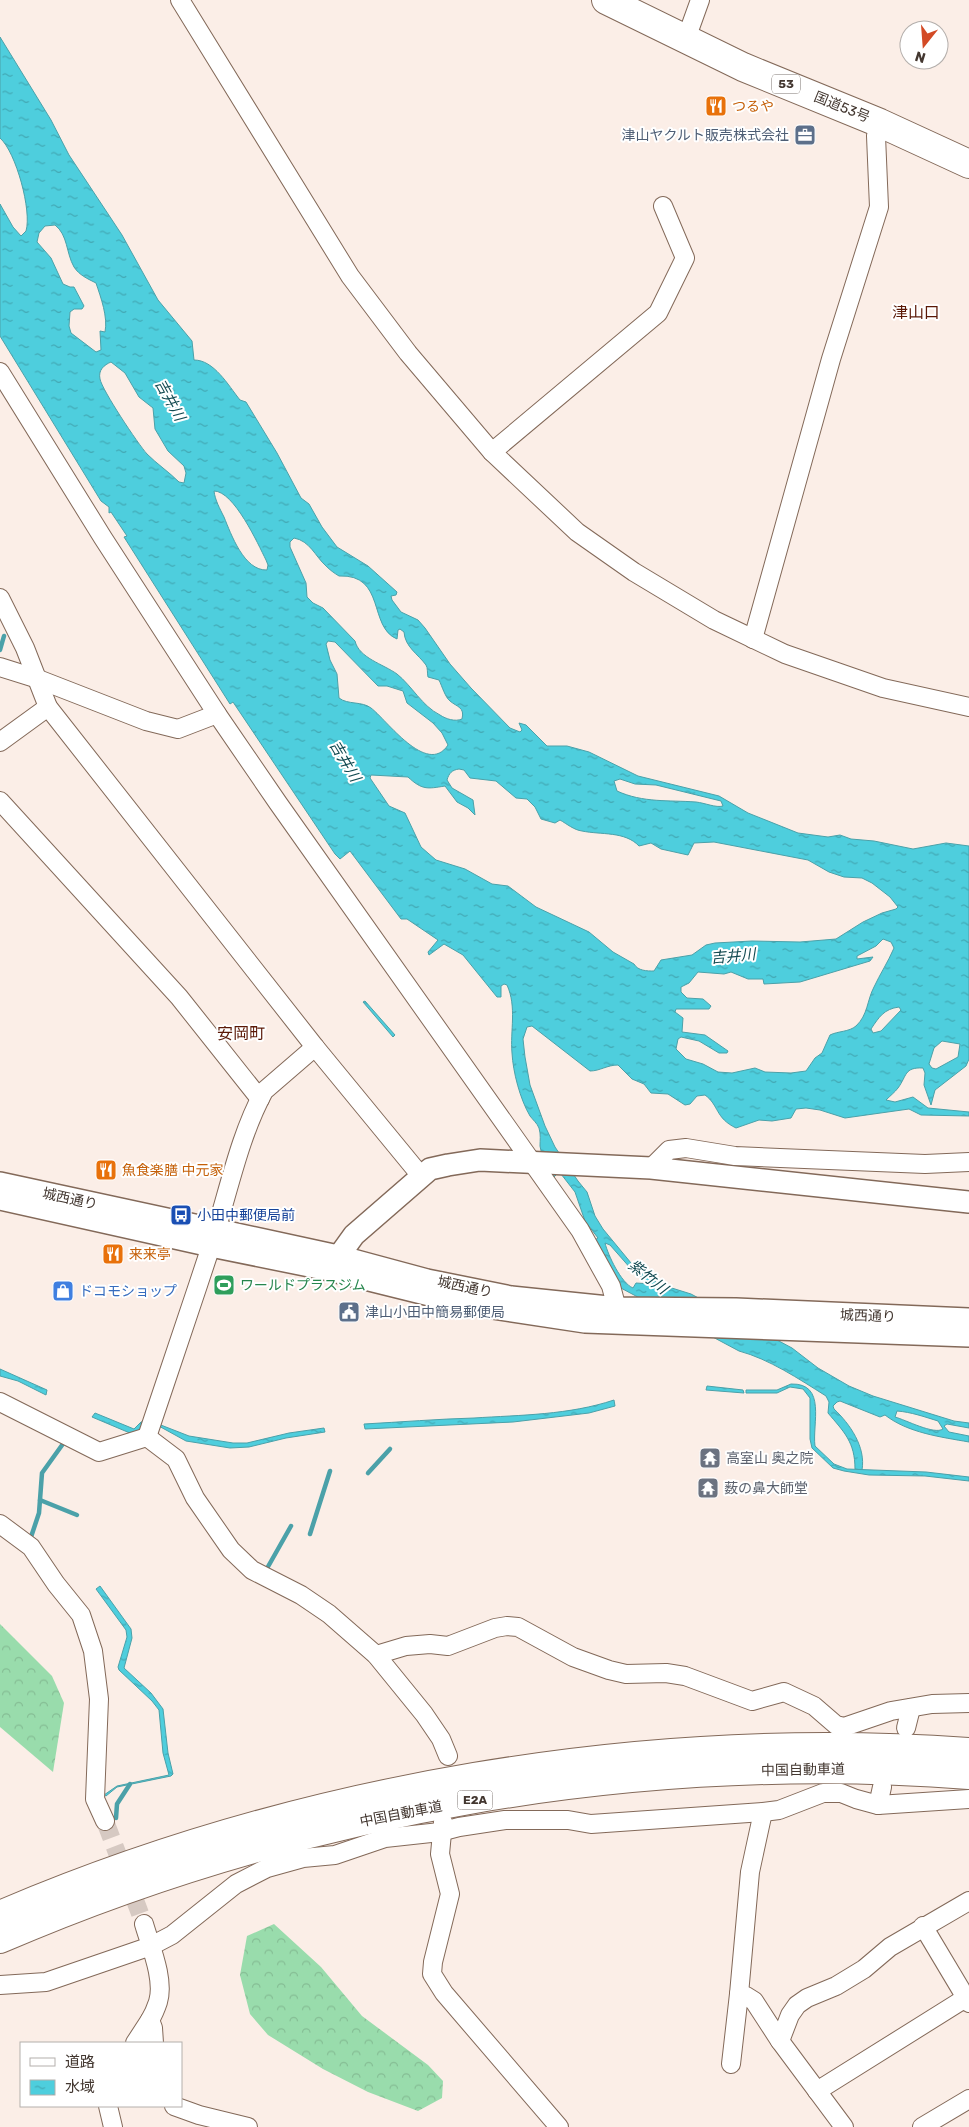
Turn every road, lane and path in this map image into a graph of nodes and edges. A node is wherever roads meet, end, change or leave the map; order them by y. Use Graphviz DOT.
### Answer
graph roads {
  1 [pos="180,0"];
  2 [pos="606,0"];
  3 [pos="700,0"];
  4 [pos="686,39"];
  5 [pos="880,123"];
  6 [pos="969,164"];
  7 [pos="663,206"];
  8 [pos="0,372"];
  9 [pos="492,452"];
  10 [pos="0,598"];
  11 [pos="753,639"];
  12 [pos="0,667"];
  13 [pos="38,679"];
  14 [pos="48,707"];
  15 [pos="969,707"];
  16 [pos="216,714"];
  17 [pos="0,742"];
  18 [pos="0,801"];
  19 [pos="315,1047"];
  20 [pos="260,1099"];
  21 [pos="535,1161"];
  22 [pos="969,1162"];
  23 [pos="651,1168"];
  24 [pos="421,1176"];
  25 [pos="0,1183"];
  26 [pos="0,1199"];
  27 [pos="969,1202"];
  28 [pos="213,1238"];
  29 [pos="333,1263"];
  30 [pos="619,1316"];
  31 [pos="969,1319"];
  32 [pos="969,1336"];
  33 [pos="0,1402"];
  34 [pos="147,1438"];
  35 [pos="0,1524"];
  36 [pos="376,1655"];
  37 [pos="969,1703"];
  38 [pos="911,1708"];
  39 [pos="906,1728"];
  40 [pos="969,1752"];
  41 [pos="448,1756"];
  42 [pos="969,1775"];
  43 [pos="882,1787"];
  44 [pos="969,1799"];
  45 [pos="878,1805"];
  46 [pos="763,1812"];
  47 [pos="105,1821"];
  48 [pos="442,1825"];
  49 [pos="969,1901"];
  50 [pos="0,1915"];
  51 [pos="144,1924"];
  52 [pos="924,1926"];
  53 [pos="0,1939"];
  54 [pos="150,1946"];
  55 [pos="0,1985"];
  56 [pos="740,1994"];
  57 [pos="968,1999"];
  58 [pos="150,2020"];
  59 [pos="780,2041"];
  60 [pos="136,2042"];
  61 [pos="154,2042"];
  62 [pos="731,2064"];
  63 [pos="817,2091"];
  64 [pos="969,2099"];
  65 [pos="108,2107"];
  66 [pos="177,2107"];
  67 [pos="113,2127"];
  68 [pos="248,2127"];
  69 [pos="559,2127"];
  70 [pos="844,2127"];
  71 [pos="922,2127"];
  1 -- 9 [label="street"];
  2 -- 4 [label="highway, 国道53号 / 53"];
  3 -- 4 [label="street"];
  4 -- 5 [label="highway, 国道53号 / 53"];
  5 -- 6 [label="highway, 国道53号 / 53"];
  5 -- 11 [label="street"];
  7 -- 9 [label="street"];
  8 -- 16 [label="street"];
  9 -- 11 [label="street"];
  10 -- 13 [label="street"];
  11 -- 15 [label="street"];
  12 -- 13 [label="street"];
  13 -- 14 [label="street"];
  13 -- 16 [label="street"];
  14 -- 17 [label="street"];
  14 -- 19 [label="street"];
  16 -- 21 [label="street"];
  18 -- 20 [label="street"];
  19 -- 20 [label="street"];
  19 -- 24 [label="street"];
  20 -- 28 [label="street"];
  21 -- 23 [label="street"];
  21 -- 24 [label="street"];
  21 -- 30 [label="street"];
  22 -- 23 [label="street"];
  23 -- 27 [label="street"];
  24 -- 29 [label="street"];
  25 -- 28 [label="street, 城西通り"];
  26 -- 28 [label="street, 城西通り"];
  28 -- 29 [label="street, 城西通り"];
  28 -- 34 [label="street"];
  29 -- 30 [label="street, 城西通り"];
  30 -- 31 [label="street, 城西通り"];
  30 -- 32 [label="street, 城西通り"];
  33 -- 34 [label="street"];
  34 -- 36 [label="street"];
  35 -- 47 [label="street"];
  36 -- 38 [label="street"];
  36 -- 41 [label="street"];
  37 -- 38 [label="street"];
  38 -- 39 [label="street"];
  40 -- 50 [label="highway, 中国自動車道 / E2A"];
  42 -- 53 [label="highway, 中国自動車道 / E2A"];
  43 -- 45 [label="street"];
  44 -- 45 [label="street"];
  45 -- 46 [label="street"];
  46 -- 48 [label="street"];
  46 -- 56 [label="street"];
  48 -- 54 [label="street"];
  48 -- 69 [label="street"];
  49 -- 52 [label="street"];
  51 -- 54 [label="street"];
  52 -- 57 [label="street"];
  52 -- 59 [label="street"];
  54 -- 55 [label="street"];
  54 -- 58 [label="street"];
  56 -- 59 [label="street"];
  56 -- 62 [label="street"];
  57 -- 63 [label="street"];
  58 -- 60 [label="street"];
  58 -- 61 [label="street"];
  59 -- 63 [label="street"];
  63 -- 70 [label="street"];
  64 -- 71 [label="street"];
  65 -- 67 [label="street"];
  66 -- 68 [label="street"];
}
